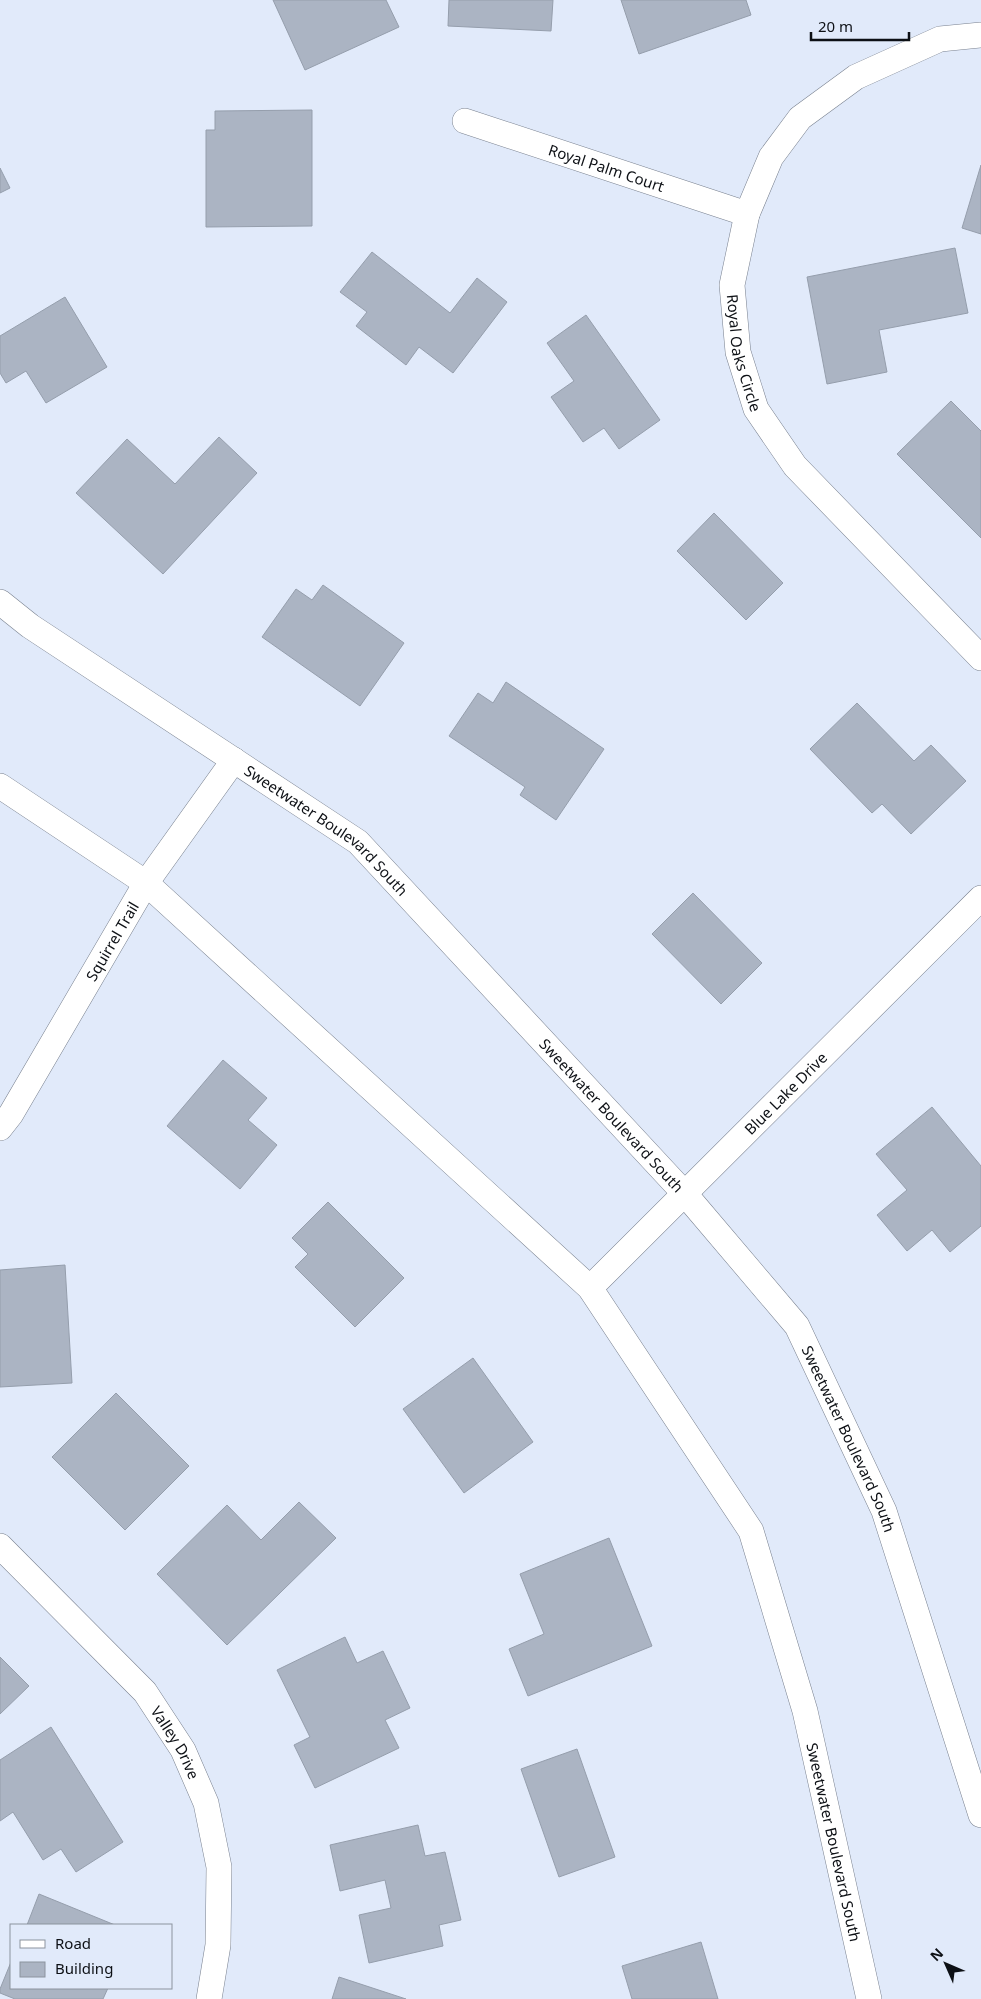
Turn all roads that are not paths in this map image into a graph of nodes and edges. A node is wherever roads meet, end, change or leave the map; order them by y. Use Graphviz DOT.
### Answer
graph roads {
  1 [pos="981,35"];
  2 [pos="465,121"];
  3 [pos="747,214"];
  4 [pos="0,602"];
  5 [pos="981,658"];
  6 [pos="234,760"];
  7 [pos="0,786"];
  8 [pos="146,883"];
  9 [pos="981,898"];
  10 [pos="0,1128"];
  11 [pos="685,1194"];
  12 [pos="590,1288"];
  13 [pos="0,1546"];
  14 [pos="981,1816"];
  15 [pos="209,1999"];
  16 [pos="869,1999"];
  1 -- 3 [label="street, Royal Oaks Circle"];
  2 -- 3 [label="street, Royal Palm Court"];
  3 -- 5 [label="street, Royal Oaks Circle"];
  4 -- 6 [label="street, Sweetwater Boulevard South"];
  6 -- 8 [label="street, Squirrel Trail"];
  6 -- 11 [label="street, Sweetwater Boulevard South"];
  7 -- 8 [label="street, Sweetwater Boulevard South"];
  8 -- 10 [label="street, Squirrel Trail"];
  8 -- 12 [label="street, Sweetwater Boulevard South"];
  9 -- 11 [label="street, Blue Lake Drive"];
  11 -- 12 [label="street, Blue Lake Drive"];
  11 -- 14 [label="street, Sweetwater Boulevard South"];
  12 -- 16 [label="street, Sweetwater Boulevard South"];
  13 -- 15 [label="street, Valley Drive"];
}
